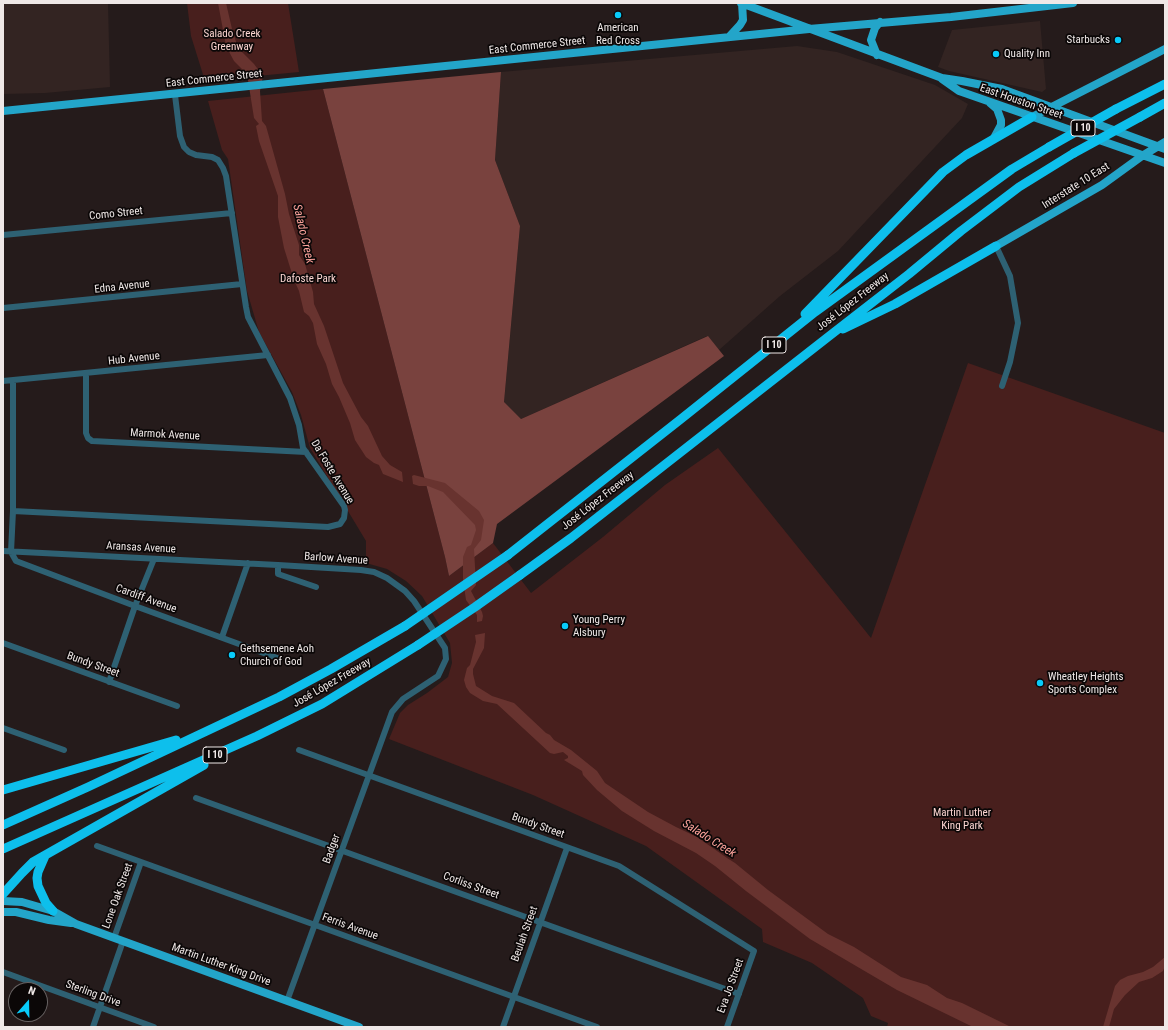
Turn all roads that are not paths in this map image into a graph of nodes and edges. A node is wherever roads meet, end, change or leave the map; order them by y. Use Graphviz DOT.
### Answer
graph roads {
  1 [pos="742,3"];
  2 [pos="1073,3"];
  3 [pos="880,22"];
  4 [pos="809,29"];
  5 [pos="729,37"];
  6 [pos="1165,49"];
  7 [pos="877,55"];
  8 [pos="942,78"];
  9 [pos="1165,84"];
  10 [pos="175,94"];
  11 [pos="990,102"];
  12 [pos="1165,103"];
  13 [pos="1051,107"];
  14 [pos="3,111"];
  15 [pos="1032,117"];
  16 [pos="994,138"];
  17 [pos="1163,146"];
  18 [pos="1142,156"];
  19 [pos="1165,163"];
  20 [pos="232,212"];
  21 [pos="3,235"];
  22 [pos="996,246"];
  23 [pos="242,284"];
  24 [pos="3,308"];
  25 [pos="828,337"];
  26 [pos="780,341"];
  27 [pos="268,355"];
  28 [pos="86,374"];
  29 [pos="3,381"];
  30 [pos="13,381"];
  31 [pos="1002,386"];
  32 [pos="306,452"];
  33 [pos="13,511"];
  34 [pos="3,551"];
  35 [pos="11,552"];
  36 [pos="154,559"];
  37 [pos="248,563"];
  38 [pos="278,565"];
  39 [pos="316,587"];
  40 [pos="135,606"];
  41 [pos="222,637"];
  42 [pos="3,643"];
  43 [pos="280,658"];
  44 [pos="109,682"];
  45 [pos="397,704"];
  46 [pos="177,706"];
  47 [pos="3,728"];
  48 [pos="199,734"];
  49 [pos="257,736"];
  50 [pos="64,750"];
  51 [pos="299,750"];
  52 [pos="369,775"];
  53 [pos="3,790"];
  54 [pos="196,798"];
  55 [pos="3,825"];
  56 [pos="97,846"];
  57 [pos="567,848"];
  58 [pos="3,849"];
  59 [pos="342,850"];
  60 [pos="45,856"];
  61 [pos="141,862"];
  62 [pos="3,894"];
  63 [pos="3,902"];
  64 [pos="53,910"];
  65 [pos="3,912"];
  66 [pos="540,922"];
  67 [pos="76,924"];
  68 [pos="315,925"];
  69 [pos="114,938"];
  70 [pos="123,941"];
  71 [pos="754,951"];
  72 [pos="3,972"];
  73 [pos="739,994"];
  74 [pos="514,997"];
  75 [pos="287,1001"];
  76 [pos="100,1008"];
  77 [pos="93,1027"];
  78 [pos="154,1027"];
  79 [pos="359,1027"];
  80 [pos="503,1027"];
  81 [pos="597,1027"];
  82 [pos="727,1027"];
  1 -- 4 [label="main road, East Houston Street"];
  1 -- 5 [label="main road"];
  2 -- 3 [label="main road, East Commerce Street"];
  3 -- 4 [label="main road, East Commerce Street"];
  3 -- 7 [label="main road"];
  4 -- 5 [label="main road, East Commerce Street"];
  4 -- 7 [label="main road, East Houston Street"];
  5 -- 10 [label="main road, East Commerce Street"];
  6 -- 13 [label="main road"];
  7 -- 8 [label="main road, East Houston Street"];
  8 -- 11 [label="main road, East Houston Street"];
  8 -- 13 [label="main road, East Houston Street"];
  9 -- 26 [label="highway, José López Freeway / I 10, bridge"];
  10 -- 14 [label="main road, East Commerce Street"];
  10 -- 20 [label="street, Da Foste Avenue"];
  11 -- 15 [label="main road, East Houston Street"];
  11 -- 16 [label="main road"];
  12 -- 25 [label="highway, José López Freeway / I 10, bridge"];
  13 -- 15 [label="main road"];
  13 -- 17 [label="main road, East Houston Street"];
  15 -- 16 [label="highway"];
  15 -- 18 [label="main road, East Houston Street"];
  16 -- 26 [label="highway"];
  17 -- 18 [label="main road, Interstate 10 East"];
  18 -- 19 [label="main road, East Houston Street"];
  18 -- 22 [label="main road, Interstate 10 East"];
  20 -- 21 [label="street, Como Street"];
  20 -- 23 [label="street, Da Foste Avenue"];
  22 -- 25 [label="highway"];
  22 -- 31 [label="street"];
  23 -- 24 [label="street, Edna Avenue"];
  23 -- 27 [label="street, Da Foste Avenue"];
  25 -- 49 [label="highway, José López Freeway / I 10, bridge"];
  26 -- 48 [label="highway, José López Freeway / I 10, bridge"];
  27 -- 28 [label="street, Hub Avenue"];
  27 -- 32 [label="street, Da Foste Avenue"];
  28 -- 30 [label="street, Hub Avenue"];
  28 -- 32 [label="street, Marmok Avenue"];
  29 -- 30 [label="street, Hub Avenue"];
  30 -- 33 [label="street"];
  32 -- 33 [label="street, Da Foste Avenue"];
  33 -- 35 [label="street"];
  34 -- 35 [label="street, Aransas Avenue"];
  35 -- 36 [label="street, Aransas Avenue"];
  35 -- 40 [label="street, Cardiff Avenue"];
  36 -- 37 [label="street, Aransas Avenue"];
  36 -- 40 [label="street"];
  37 -- 38 [label="street, Aransas Avenue"];
  37 -- 41 [label="street"];
  38 -- 39 [label="street"];
  38 -- 45 [label="street, Barlow Avenue"];
  40 -- 41 [label="street, Cardiff Avenue"];
  40 -- 44 [label="street"];
  41 -- 43 [label="street, Cardiff Avenue"];
  42 -- 44 [label="street, Bundy Street"];
  44 -- 46 [label="street, Bundy Street"];
  45 -- 52 [label="street, Badger"];
  47 -- 50 [label="street"];
  48 -- 53 [label="highway"];
  48 -- 55 [label="highway, José López Freeway / I 10"];
  49 -- 58 [label="highway, José López Freeway / I 10"];
  49 -- 60 [label="highway"];
  51 -- 52 [label="street, Bundy Street"];
  52 -- 57 [label="street, Bundy Street"];
  52 -- 59 [label="street, Badger"];
  54 -- 59 [label="street, Corliss Street"];
  56 -- 61 [label="street, Ferris Avenue"];
  57 -- 66 [label="street, Beulah Street"];
  57 -- 71 [label="street, Bundy Street"];
  59 -- 66 [label="street, Corliss Street"];
  59 -- 68 [label="street, Badger"];
  60 -- 62 [label="highway"];
  60 -- 64 [label="highway"];
  61 -- 68 [label="street, Ferris Avenue"];
  61 -- 69 [label="street, Lone Oak Street"];
  63 -- 64 [label="main road, Martin Luther King Drive"];
  64 -- 67 [label="main road, Martin Luther King Drive"];
  65 -- 67 [label="main road, Martin Luther King Drive"];
  66 -- 73 [label="street, Corliss Street"];
  66 -- 74 [label="street, Beulah Street"];
  67 -- 69 [label="main road, Martin Luther King Drive"];
  68 -- 74 [label="street, Ferris Avenue"];
  68 -- 75 [label="street, Badger"];
  69 -- 70 [label="main road, Martin Luther King Drive"];
  70 -- 75 [label="main road, Martin Luther King Drive"];
  70 -- 76 [label="street, Lone Oak Street"];
  71 -- 73 [label="street, Eva Jo Street"];
  72 -- 76 [label="street, Sterling Drive"];
  73 -- 82 [label="street, Eva Jo Street"];
  74 -- 80 [label="street, Beulah Street"];
  74 -- 81 [label="street, Ferris Avenue"];
  75 -- 79 [label="main road, Martin Luther King Drive"];
  76 -- 77 [label="street, Lone Oak Street"];
  76 -- 78 [label="street, Sterling Drive"];
}
